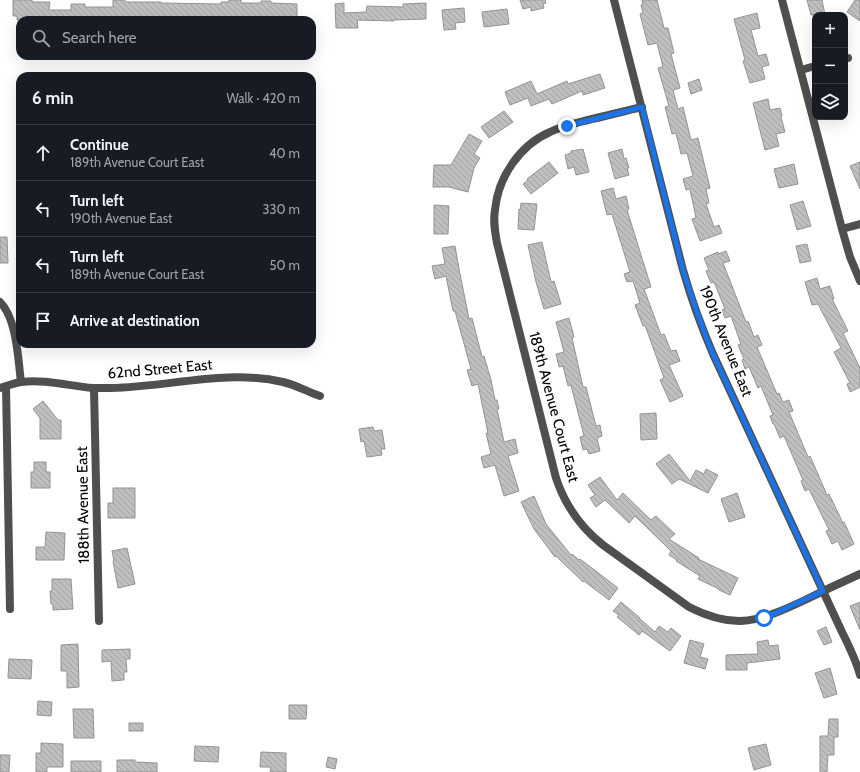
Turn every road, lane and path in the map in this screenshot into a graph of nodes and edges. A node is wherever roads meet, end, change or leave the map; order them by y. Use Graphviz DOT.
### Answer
graph roads {
  1 [pos="614,0"];
  2 [pos="782,0"];
  3 [pos="812,67"];
  4 [pos="801,70"];
  5 [pos="642,107"];
  6 [pos="860,224"];
  7 [pos="842,229"];
  8 [pos="860,280"];
  9 [pos="0,302"];
  10 [pos="16,345"];
  11 [pos="16,348"];
  12 [pos="21,382"];
  13 [pos="3,387"];
  14 [pos="94,388"];
  15 [pos="320,396"];
  16 [pos="860,574"];
  17 [pos="823,591"];
  18 [pos="10,609"];
  19 [pos="99,622"];
  20 [pos="860,675"];
  1 -- 5 [label="street, 190th Avenue East"];
  2 -- 4 [label="street"];
  3 -- 4 [label="street"];
  4 -- 7 [label="street"];
  5 -- 17 [label="street, 190th Avenue East"];
  5 -- 17 [label="street, 189th Avenue Court East"];
  6 -- 7 [label="street"];
  7 -- 8 [label="street"];
  9 -- 10 [label="street"];
  11 -- 12 [label="street"];
  12 -- 13 [label="street, 62nd Street East"];
  12 -- 14 [label="street, 62nd Street East"];
  13 -- 18 [label="street"];
  14 -- 15 [label="street, 62nd Street East"];
  14 -- 19 [label="street, 188th Avenue East"];
  16 -- 17 [label="street, 189th Avenue Court East"];
  17 -- 20 [label="street, 190th Avenue East"];
}
